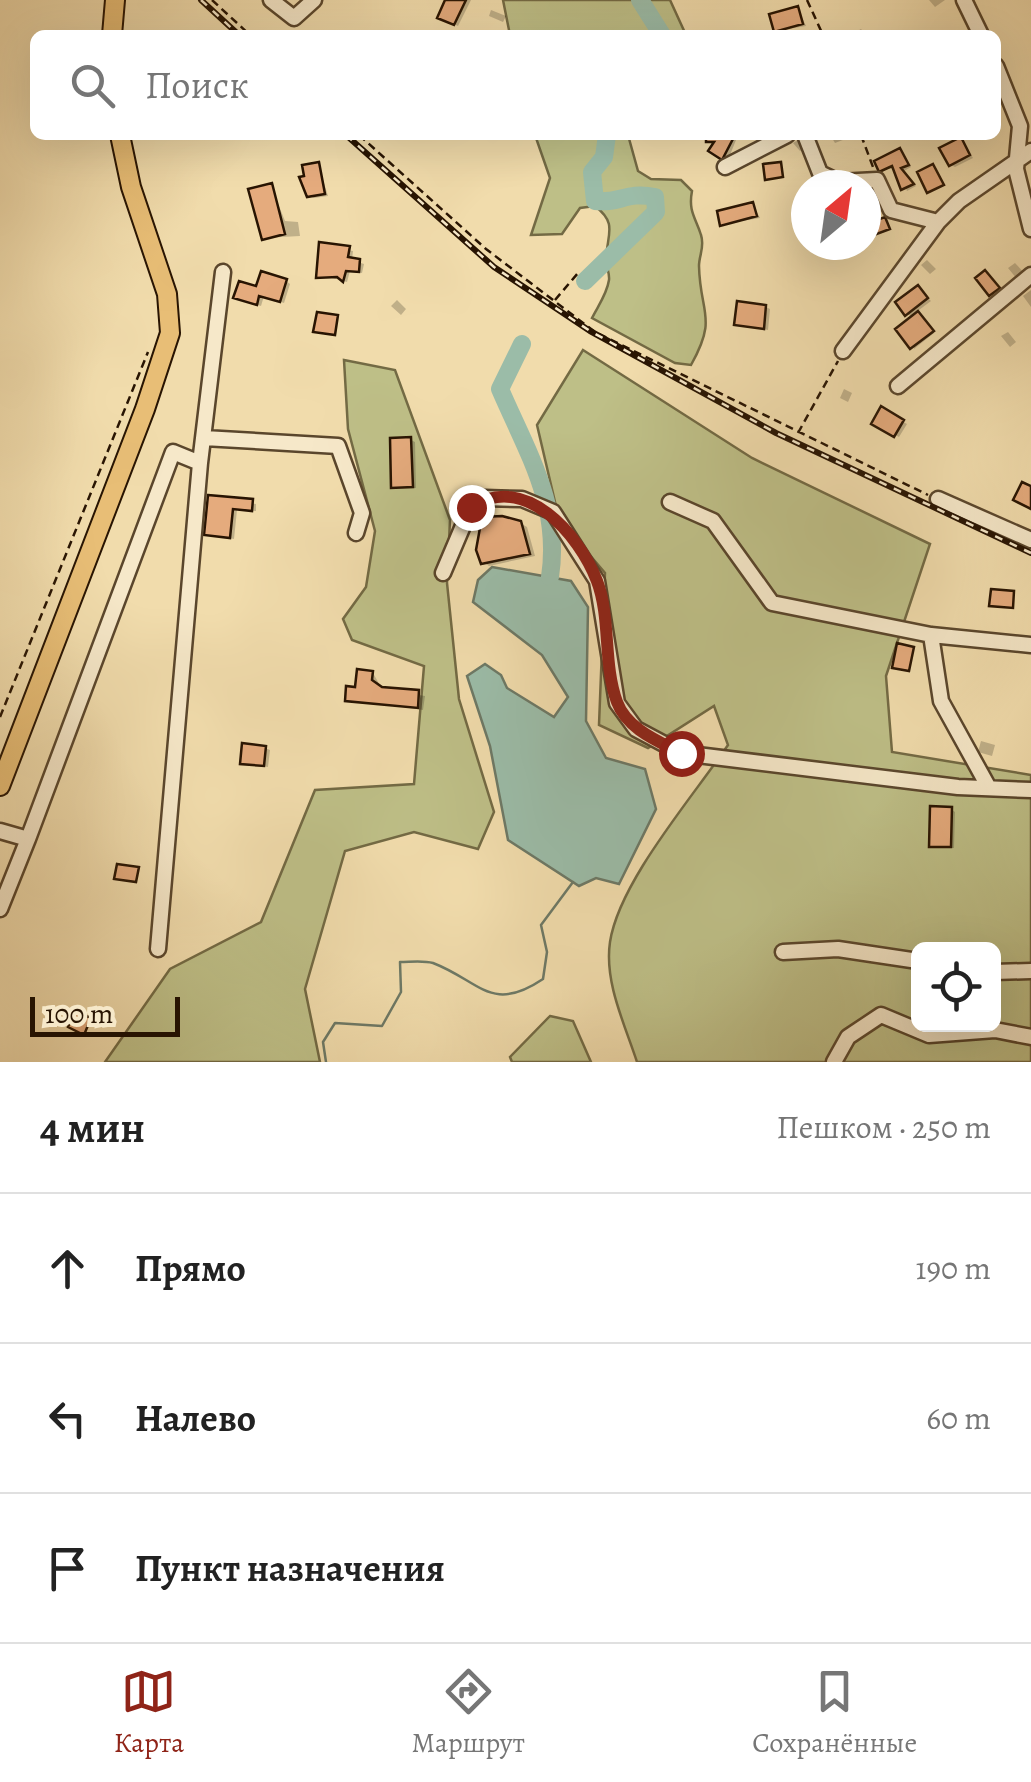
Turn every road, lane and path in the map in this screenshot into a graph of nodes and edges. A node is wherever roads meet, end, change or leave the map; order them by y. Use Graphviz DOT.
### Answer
graph roads {
  1 [pos="115,0"];
  2 [pos="212,0"];
  3 [pos="271,0"];
  4 [pos="314,0"];
  5 [pos="806,0"];
  6 [pos="964,0"];
  7 [pos="112,30"];
  8 [pos="245,30"];
  9 [pos="820,30"];
  10 [pos="979,30"];
  11 [pos="1001,78"];
  12 [pos="121,140"];
  13 [pos="365,140"];
  14 [pos="777,140"];
  15 [pos="807,140"];
  16 [pos="864,140"];
  17 [pos="1024,156"];
  18 [pos="725,167"];
  19 [pos="819,170"];
  20 [pos="874,170"];
  21 [pos="881,189"];
  22 [pos="938,222"];
  23 [pos="1031,229"];
  24 [pos="223,272"];
  25 [pos="578,273"];
  26 [pos="1031,275"];
  27 [pos="554,301"];
  28 [pos="844,351"];
  29 [pos="148,354"];
  30 [pos="898,386"];
  31 [pos="797,434"];
  32 [pos="204,438"];
  33 [pos="200,463"];
  34 [pos="938,499"];
  35 [pos="670,502"];
  36 [pos="356,533"];
  37 [pos="1031,540"];
  38 [pos="443,573"];
  39 [pos="931,635"];
  40 [pos="1031,645"];
  41 [pos="0,717"];
  42 [pos="0,786"];
  43 [pos="989,788"];
  44 [pos="1031,790"];
  45 [pos="0,831"];
  46 [pos="28,839"];
  47 [pos="0,909"];
  48 [pos="158,948"];
  49 [pos="783,952"];
  50 [pos="911,960"];
  51 [pos="1031,971"];
  52 [pos="1001,972"];
  53 [pos="1031,1037"];
  54 [pos="834,1062"];
  1 -- 7 [label="main road"];
  2 -- 8 [label="path"];
  3 -- 4 [label="street"];
  5 -- 9 [label="path"];
  6 -- 10 [label="street"];
  11 -- 17 [label="street"];
  12 -- 42 [label="main road"];
  13 -- 27 [label="path"];
  14 -- 18 [label="street"];
  15 -- 19 [label="street"];
  16 -- 20 [label="path"];
  17 -- 22 [label="street"];
  17 -- 23 [label="street"];
  21 -- 22 [label="street"];
  22 -- 28 [label="street"];
  24 -- 32 [label="street"];
  25 -- 27 [label="path"];
  26 -- 30 [label="street"];
  27 -- 31 [label="path"];
  28 -- 31 [label="path"];
  29 -- 41 [label="path"];
  31 -- 34 [label="path"];
  32 -- 33 [label="street"];
  32 -- 36 [label="street"];
  33 -- 46 [label="street"];
  33 -- 48 [label="street"];
  34 -- 37 [label="street"];
  35 -- 39 [label="street"];
  38 -- 43 [label="street"];
  39 -- 40 [label="street"];
  39 -- 43 [label="street"];
  43 -- 44 [label="street"];
  45 -- 46 [label="street"];
  46 -- 47 [label="street"];
  49 -- 50 [label="street"];
  51 -- 52 [label="street"];
  53 -- 54 [label="street"];
}
